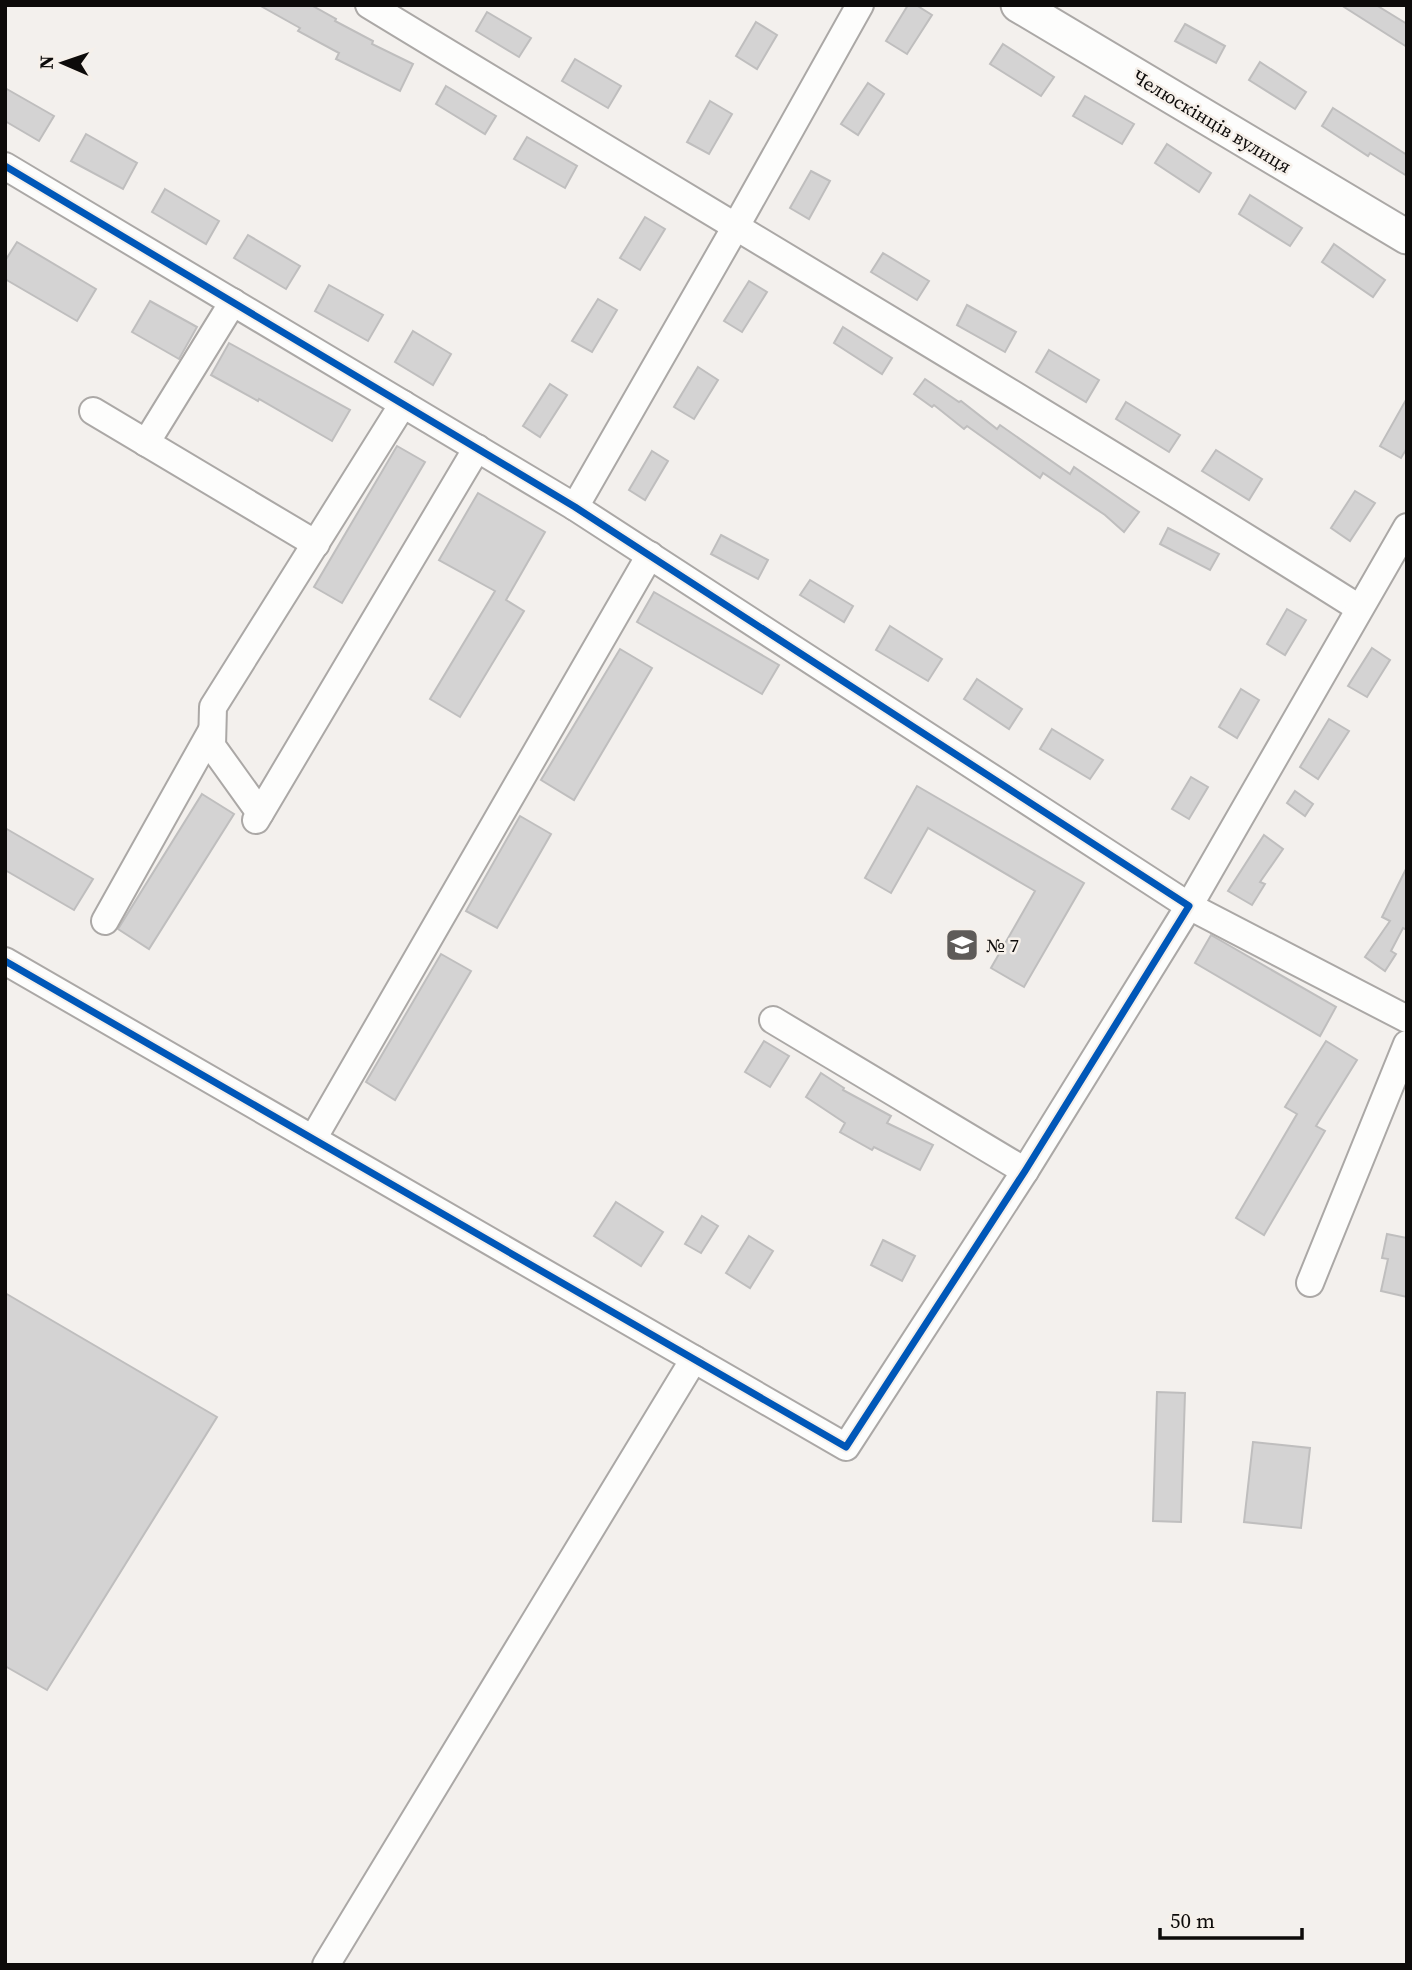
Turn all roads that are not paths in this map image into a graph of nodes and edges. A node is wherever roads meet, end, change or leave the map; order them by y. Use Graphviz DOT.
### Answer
graph roads {
  1 [pos="369,5"];
  2 [pos="860,5"];
  3 [pos="1018,5"];
  4 [pos="5,166"];
  5 [pos="735,228"];
  6 [pos="1407,237"];
  7 [pos="233,302"];
  8 [pos="403,404"];
  9 [pos="93,411"];
  10 [pos="146,443"];
  11 [pos="477,449"];
  12 [pos="575,507"];
  13 [pos="1407,527"];
  14 [pos="316,544"];
  15 [pos="649,555"];
  16 [pos="1359,608"];
  17 [pos="212,730"];
  18 [pos="1189,906"];
  19 [pos="105,921"];
  20 [pos="5,961"];
  21 [pos="1407,1019"];
  22 [pos="773,1020"];
  23 [pos="1407,1044"];
  24 [pos="313,1139"];
  25 [pos="1025,1171"];
  26 [pos="1310,1283"];
  27 [pos="694,1359"];
  28 [pos="326,1965"];
  1 -- 5 [label="street"];
  2 -- 5 [label="street"];
  3 -- 6 [label="main road, Челюскінців вулиця"];
  4 -- 7 [label="street"];
  5 -- 12 [label="street"];
  5 -- 16 [label="street"];
  7 -- 8 [label="street"];
  7 -- 10 [label="street"];
  8 -- 11 [label="street"];
  8 -- 14 [label="street"];
  9 -- 10 [label="street"];
  10 -- 14 [label="street"];
  11 -- 12 [label="street"];
  11 -- 17 [label="street"];
  12 -- 15 [label="street"];
  13 -- 16 [label="street"];
  14 -- 17 [label="street"];
  15 -- 18 [label="street"];
  15 -- 24 [label="street"];
  16 -- 18 [label="street"];
  17 -- 19 [label="street"];
  18 -- 21 [label="street"];
  18 -- 25 [label="street"];
  20 -- 24 [label="street"];
  22 -- 25 [label="street"];
  23 -- 26 [label="street"];
  24 -- 27 [label="street"];
  25 -- 27 [label="street"];
  27 -- 28 [label="street"];
}
